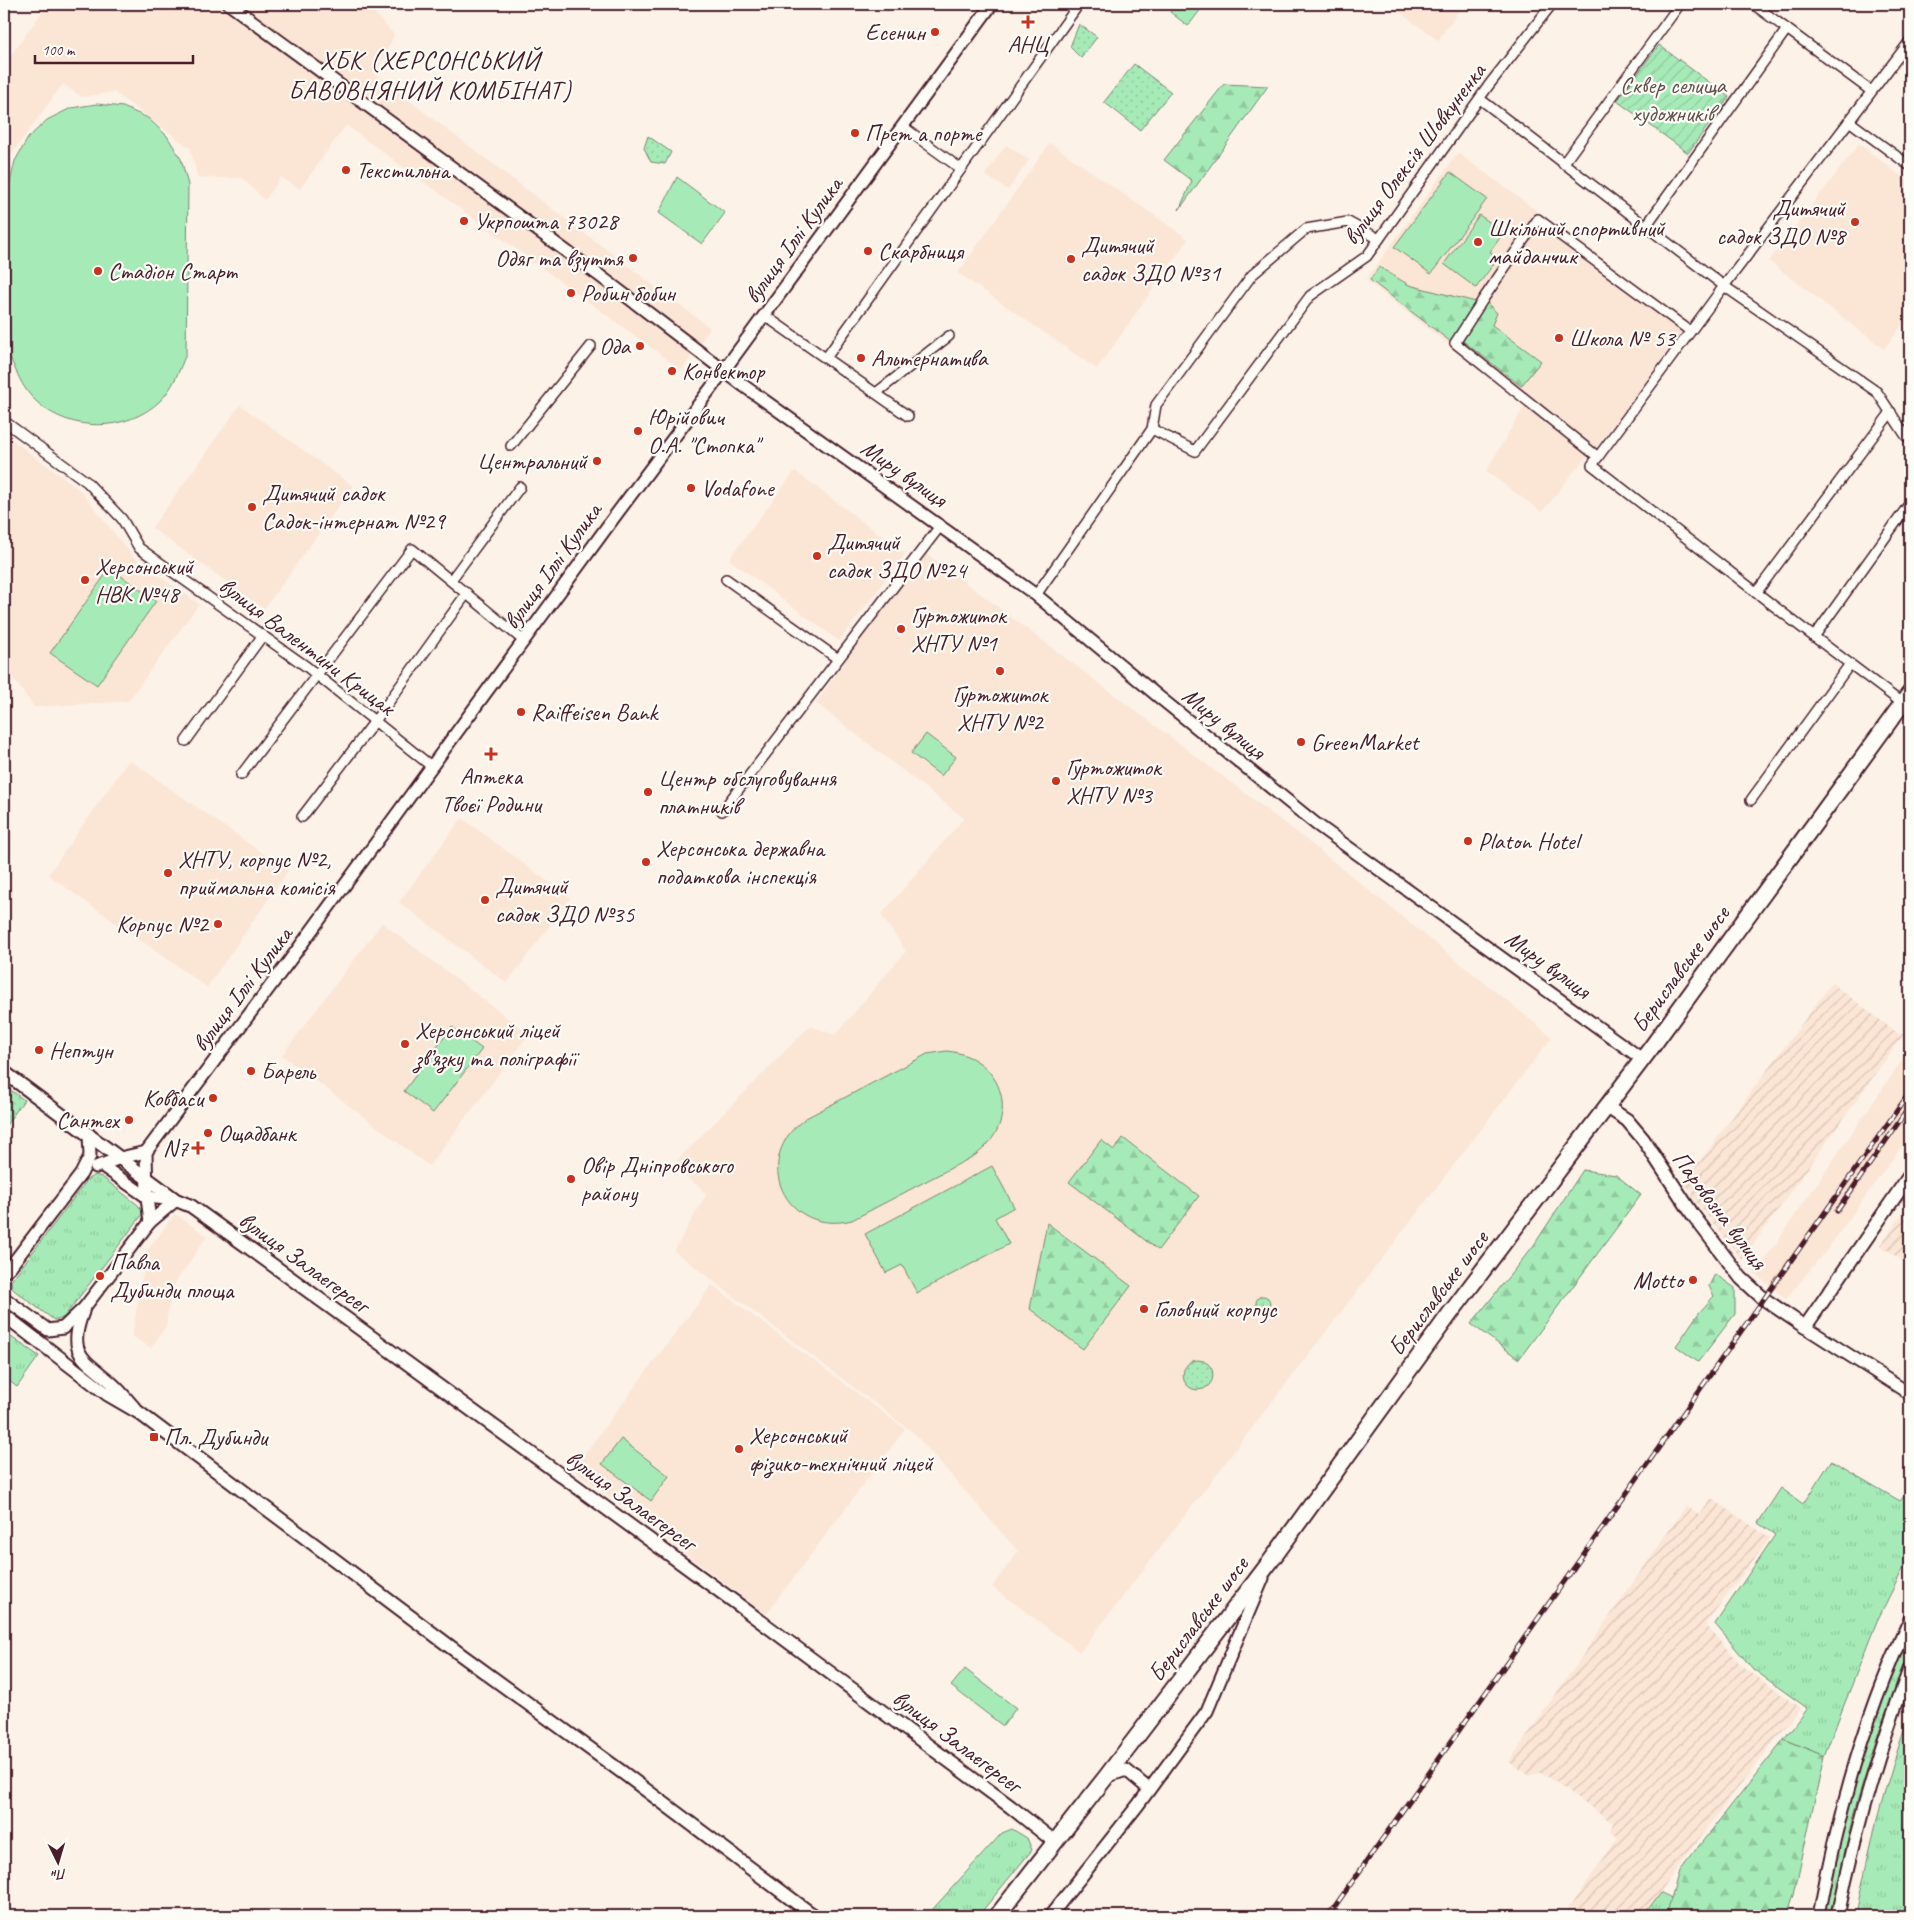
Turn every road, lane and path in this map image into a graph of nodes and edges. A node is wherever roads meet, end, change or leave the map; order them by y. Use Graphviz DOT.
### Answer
graph roads {
  1 [pos="229,4"];
  2 [pos="992,4"];
  3 [pos="1079,4"];
  4 [pos="1552,4"];
  5 [pos="1680,4"];
  6 [pos="1753,4"];
  7 [pos="1787,29"];
  8 [pos="1910,41"];
  9 [pos="1871,92"];
  10 [pos="1480,99"];
  11 [pos="1849,121"];
  12 [pos="902,126"];
  13 [pos="1563,164"];
  14 [pos="1910,166"];
  15 [pos="961,169"];
  16 [pos="1646,226"];
  17 [pos="1379,239"];
  18 [pos="1724,286"];
  19 [pos="764,315"];
  20 [pos="1690,332"];
  21 [pos="949,336"];
  22 [pos="591,346"];
  23 [pos="826,358"];
  24 [pos="724,370"];
  25 [pos="876,393"];
  26 [pos="1891,412"];
  27 [pos="908,416"];
  28 [pos="4,421"];
  29 [pos="1152,429"];
  30 [pos="1909,435"];
  31 [pos="512,446"];
  32 [pos="1595,461"];
  33 [pos="520,487"];
  34 [pos="1910,503"];
  35 [pos="941,525"];
  36 [pos="726,578"];
  37 [pos="451,580"];
  38 [pos="467,593"];
  39 [pos="1756,593"];
  40 [pos="1036,595"];
  41 [pos="263,635"];
  42 [pos="1814,636"];
  43 [pos="524,640"];
  44 [pos="838,659"];
  45 [pos="1850,664"];
  46 [pos="317,674"];
  47 [pos="1906,698"];
  48 [pos="374,721"];
  49 [pos="186,741"];
  50 [pos="431,766"];
  51 [pos="241,775"];
  52 [pos="1751,800"];
  53 [pos="722,811"];
  54 [pos="302,816"];
  55 [pos="1642,1059"];
  56 [pos="4,1072"];
  57 [pos="1607,1107"];
  58 [pos="89,1134"];
  59 [pos="146,1152"];
  60 [pos="120,1158"];
  61 [pos="101,1165"];
  62 [pos="80,1174"];
  63 [pos="1910,1175"];
  64 [pos="146,1178"];
  65 [pos="146,1197"];
  66 [pos="176,1200"];
  67 [pos="150,1222"];
  68 [pos="7,1270"];
  69 [pos="4,1281"];
  70 [pos="4,1293"];
  71 [pos="4,1298"];
  72 [pos="84,1308"];
  73 [pos="7,1317"];
  74 [pos="1805,1327"];
  75 [pos="1910,1394"];
  76 [pos="138,1412"];
  77 [pos="1270,1562"];
  78 [pos="1910,1619"];
  79 [pos="1910,1666"];
  80 [pos="1106,1777"];
  81 [pos="1148,1791"];
  82 [pos="1056,1843"];
  83 [pos="814,1916"];
  84 [pos="997,1916"];
  85 [pos="1050,1916"];
  86 [pos="1819,1916"];
  87 [pos="1838,1916"];
  1 -- 24 [label="street, Миру вулиця"];
  2 -- 12 [label="street, вулиця Іллі Кулика"];
  3 -- 15 [label="street"];
  4 -- 10 [label="street, вулиця Олексія Шовкуненка"];
  5 -- 13 [label="street"];
  6 -- 7 [label="street"];
  7 -- 9 [label="street"];
  7 -- 16 [label="street"];
  8 -- 9 [label="street"];
  9 -- 11 [label="street"];
  10 -- 13 [label="street"];
  10 -- 17 [label="street, вулиця Олексія Шовкуненка"];
  11 -- 14 [label="street"];
  11 -- 18 [label="street"];
  12 -- 15 [label="street"];
  12 -- 19 [label="street, вулиця Іллі Кулика"];
  13 -- 16 [label="street"];
  15 -- 23 [label="street"];
  16 -- 18 [label="street"];
  17 -- 29 [label="street, вулиця Олексія Шовкуненка"];
  17 -- 29 [label="street"];
  18 -- 20 [label="street"];
  18 -- 26 [label="street"];
  19 -- 23 [label="street"];
  19 -- 24 [label="street, вулиця Іллі Кулика"];
  20 -- 32 [label="street"];
  20 -- 32 [label="street"];
  21 -- 25 [label="street"];
  22 -- 31 [label="street"];
  23 -- 25 [label="street"];
  24 -- 35 [label="street, Миру вулиця"];
  24 -- 43 [label="street, вулиця Іллі Кулика"];
  25 -- 27 [label="street"];
  26 -- 30 [label="street"];
  26 -- 39 [label="street"];
  28 -- 41 [label="street, вулиця Валентини Крицак"];
  29 -- 40 [label="street"];
  32 -- 39 [label="street"];
  33 -- 37 [label="street"];
  34 -- 42 [label="street"];
  35 -- 40 [label="street, Миру вулиця"];
  35 -- 44 [label="street"];
  36 -- 44 [label="street"];
  37 -- 38 [label="street"];
  37 -- 46 [label="street"];
  38 -- 43 [label="street"];
  38 -- 48 [label="street"];
  39 -- 42 [label="street"];
  40 -- 55 [label="street, Миру вулиця"];
  41 -- 46 [label="street, вулиця Валентини Крицак"];
  41 -- 49 [label="street"];
  42 -- 45 [label="street"];
  43 -- 50 [label="street, вулиця Іллі Кулика"];
  44 -- 53 [label="street"];
  45 -- 47 [label="street"];
  45 -- 52 [label="street"];
  46 -- 48 [label="street, вулиця Валентини Крицак"];
  46 -- 51 [label="street"];
  47 -- 55 [label="main road, Бериславське шосе"];
  48 -- 50 [label="street, вулиця Валентини Крицак"];
  48 -- 54 [label="street"];
  50 -- 59 [label="street, вулиця Іллі Кулика"];
  55 -- 57 [label="main road, Бериславське шосе"];
  56 -- 58 [label="main road"];
  57 -- 74 [label="main road, Паровозна вулиця"];
  57 -- 77 [label="main road, Бериславське шосе"];
  58 -- 60 [label="main road, вулиця Залаегерсег"];
  58 -- 62 [label="street"];
  59 -- 60 [label="street"];
  59 -- 64 [label="street"];
  60 -- 61 [label="street"];
  60 -- 64 [label="main road, вулиця Залаегерсег"];
  61 -- 62 [label="street"];
  61 -- 65 [label="street"];
  62 -- 68 [label="street"];
  63 -- 74 [label="main road"];
  64 -- 65 [label="street"];
  64 -- 66 [label="main road, вулиця Залаегерсег"];
  65 -- 66 [label="street"];
  65 -- 67 [label="street"];
  66 -- 67 [label="street"];
  66 -- 82 [label="main road, вулиця Залаегерсег"];
  67 -- 72 [label="street"];
  68 -- 69 [label="street"];
  70 -- 71 [label="street"];
  71 -- 72 [label="street"];
  71 -- 73 [label="street"];
  72 -- 76 [label="street"];
  73 -- 76 [label="main road"];
  74 -- 75 [label="street"];
  76 -- 83 [label="main road"];
  77 -- 80 [label="main road, Бериславське шосе"];
  77 -- 81 [label="street"];
  78 -- 86 [label="street"];
  79 -- 87 [label="street"];
  80 -- 81 [label="street"];
  80 -- 82 [label="main road, Бериславське шосе"];
  81 -- 85 [label="street"];
  82 -- 84 [label="main road, Бериславське шосе"];
}
